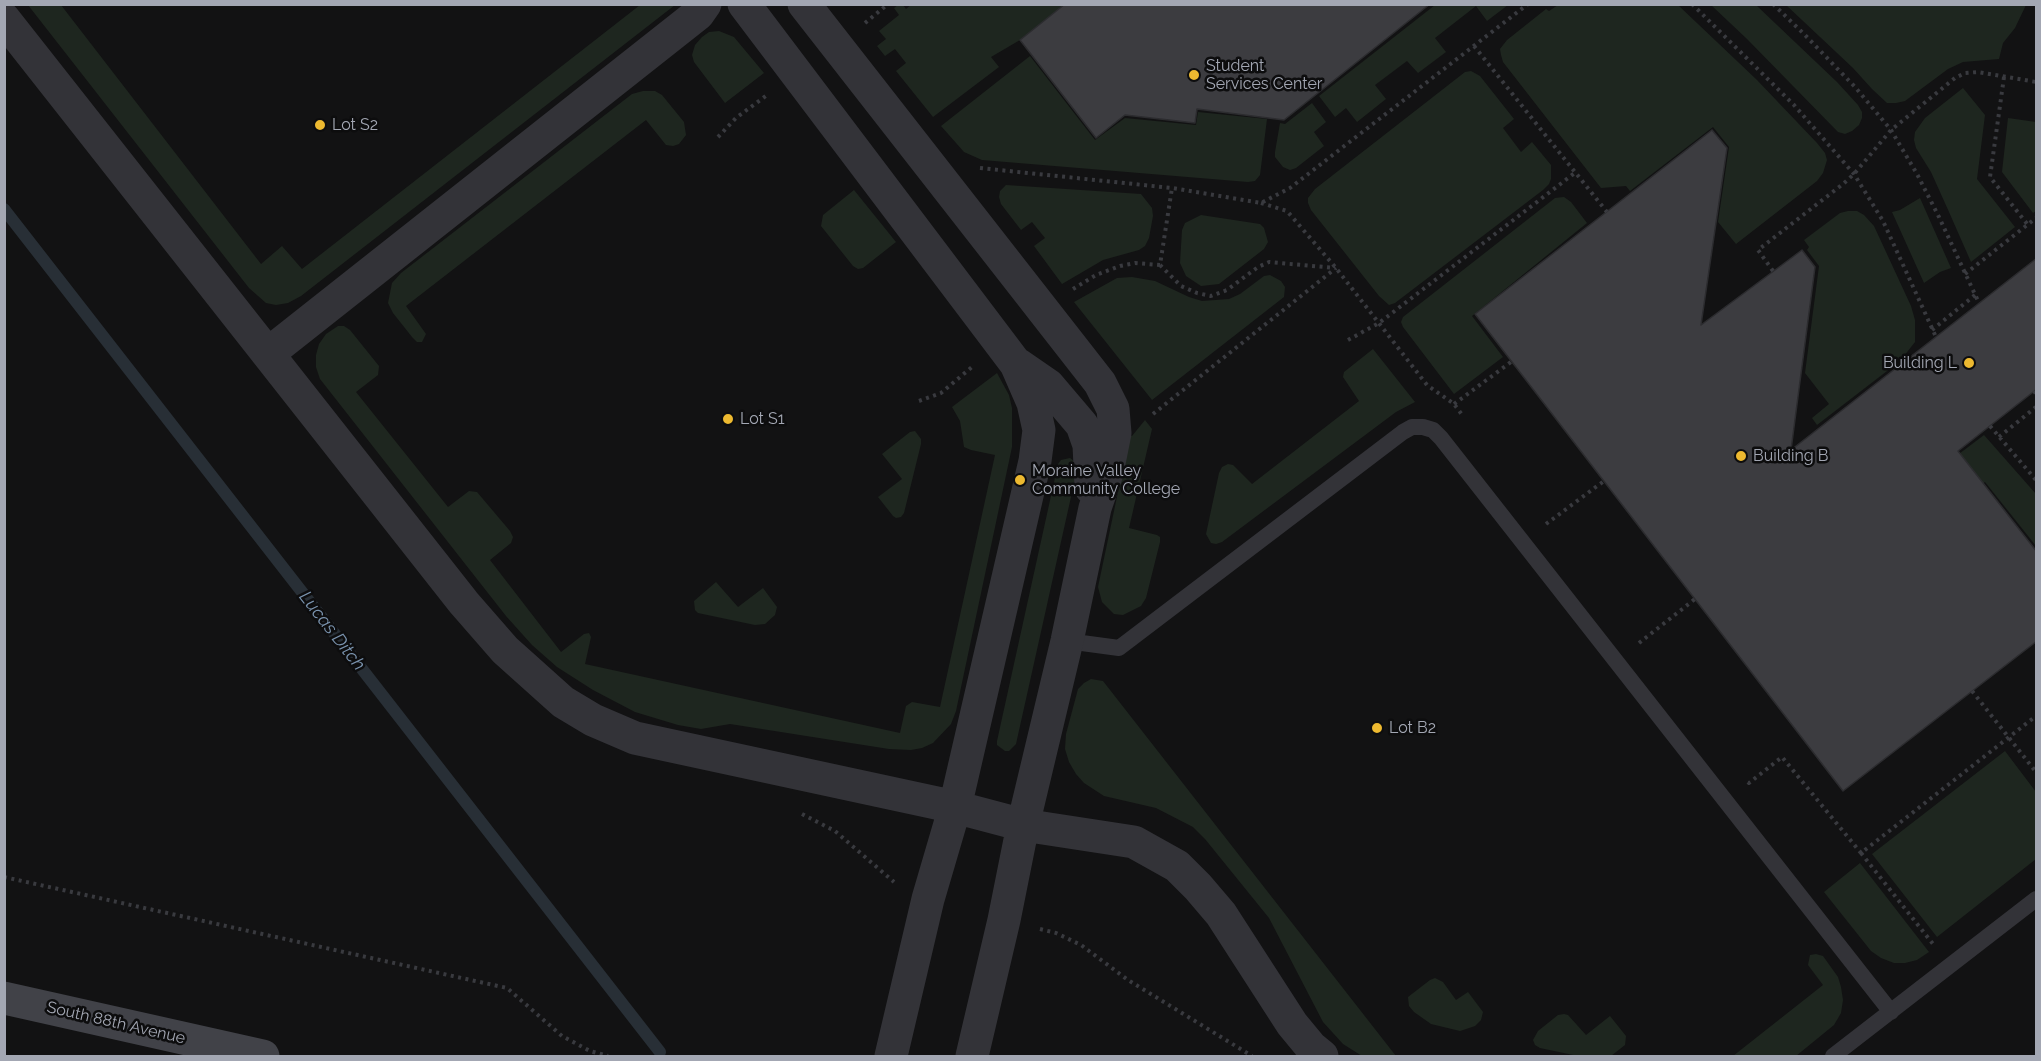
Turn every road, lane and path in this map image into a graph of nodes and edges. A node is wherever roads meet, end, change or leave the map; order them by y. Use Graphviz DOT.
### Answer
graph roads {
  1 [pos="705,4"];
  2 [pos="744,4"];
  3 [pos="804,4"];
  4 [pos="888,4"];
  5 [pos="1528,4"];
  6 [pos="1692,4"];
  7 [pos="1773,4"];
  8 [pos="4,19"];
  9 [pos="861,26"];
  10 [pos="1474,46"];
  11 [pos="2004,77"];
  12 [pos="2037,82"];
  13 [pos="774,90"];
  14 [pos="1890,130"];
  15 [pos="718,137"];
  16 [pos="970,167"];
  17 [pos="1576,172"];
  18 [pos="1854,174"];
  19 [pos="1172,188"];
  20 [pos="1261,203"];
  21 [pos="1607,212"];
  22 [pos="2037,218"];
  23 [pos="2028,225"];
  24 [pos="1160,265"];
  25 [pos="1335,268"];
  26 [pos="1773,271"];
  27 [pos="1965,274"];
  28 [pos="1070,290"];
  29 [pos="1975,295"];
  30 [pos="1978,303"];
  31 [pos="1379,323"];
  32 [pos="1932,330"];
  33 [pos="1936,337"];
  34 [pos="1348,340"];
  35 [pos="269,353"];
  36 [pos="1511,362"];
  37 [pos="976,364"];
  38 [pos="1016,364"];
  39 [pos="919,400"];
  40 [pos="1454,405"];
  41 [pos="2037,407"];
  42 [pos="1153,414"];
  43 [pos="1468,423"];
  44 [pos="1990,426"];
  45 [pos="1999,437"];
  46 [pos="2037,480"];
  47 [pos="1604,481"];
  48 [pos="1095,508"];
  49 [pos="1539,515"];
  50 [pos="1695,599"];
  51 [pos="1632,634"];
  52 [pos="1067,640"];
  53 [pos="1639,643"];
  54 [pos="1646,653"];
  55 [pos="1972,691"];
  56 [pos="2037,717"];
  57 [pos="2009,738"];
  58 [pos="2037,772"];
  59 [pos="1742,774"];
  60 [pos="955,807"];
  61 [pos="1023,825"];
  62 [pos="1861,853"];
  63 [pos="4,877"];
  64 [pos="2037,899"];
  65 [pos="1037,928"];
  66 [pos="1935,947"];
  67 [pos="4,998"];
  68 [pos="1891,1012"];
  69 [pos="263,1056"];
  70 [pos="608,1056"];
  71 [pos="891,1056"];
  72 [pos="972,1056"];
  73 [pos="1252,1056"];
  74 [pos="1322,1056"];
  75 [pos="1833,1056"];
  1 -- 35 [label="street"];
  2 -- 38 [label="street"];
  3 -- 48 [label="street"];
  4 -- 9 [label="path"];
  5 -- 10 [label="path"];
  6 -- 18 [label="path"];
  7 -- 14 [label="path"];
  8 -- 35 [label="street"];
  10 -- 17 [label="path"];
  10 -- 20 [label="path"];
  11 -- 12 [label="path"];
  11 -- 14 [label="path"];
  11 -- 23 [label="path"];
  13 -- 15 [label="path"];
  14 -- 18 [label="path"];
  14 -- 27 [label="path"];
  16 -- 19 [label="path"];
  17 -- 21 [label="path"];
  17 -- 31 [label="path"];
  18 -- 26 [label="path"];
  18 -- 32 [label="path"];
  19 -- 20 [label="path"];
  19 -- 24 [label="path"];
  20 -- 25 [label="path"];
  22 -- 23 [label="path"];
  23 -- 27 [label="path"];
  24 -- 25 [label="path"];
  24 -- 28 [label="path"];
  25 -- 31 [label="path"];
  25 -- 42 [label="path"];
  27 -- 29 [label="path"];
  29 -- 30 [label="path"];
  29 -- 32 [label="path"];
  31 -- 34 [label="path"];
  31 -- 40 [label="path"];
  32 -- 33 [label="path"];
  35 -- 60 [label="street"];
  36 -- 40 [label="path"];
  37 -- 39 [label="path"];
  38 -- 48 [label="street"];
  38 -- 60 [label="street"];
  40 -- 43 [label="path"];
  41 -- 45 [label="path"];
  44 -- 45 [label="path"];
  45 -- 46 [label="path"];
  47 -- 49 [label="path"];
  48 -- 52 [label="street"];
  50 -- 53 [label="path"];
  51 -- 53 [label="path"];
  52 -- 61 [label="street"];
  52 -- 68 [label="lane"];
  53 -- 54 [label="path"];
  55 -- 57 [label="path"];
  56 -- 57 [label="path"];
  57 -- 58 [label="path"];
  57 -- 62 [label="path"];
  59 -- 62 [label="path"];
  60 -- 61 [label="street"];
  60 -- 71 [label="street"];
  61 -- 72 [label="street"];
  61 -- 74 [label="street"];
  62 -- 66 [label="path"];
  63 -- 70 [label="path"];
  64 -- 68 [label="lane"];
  65 -- 73 [label="path"];
  67 -- 69 [label="street, South 88th Avenue"];
  68 -- 75 [label="lane"];
}
